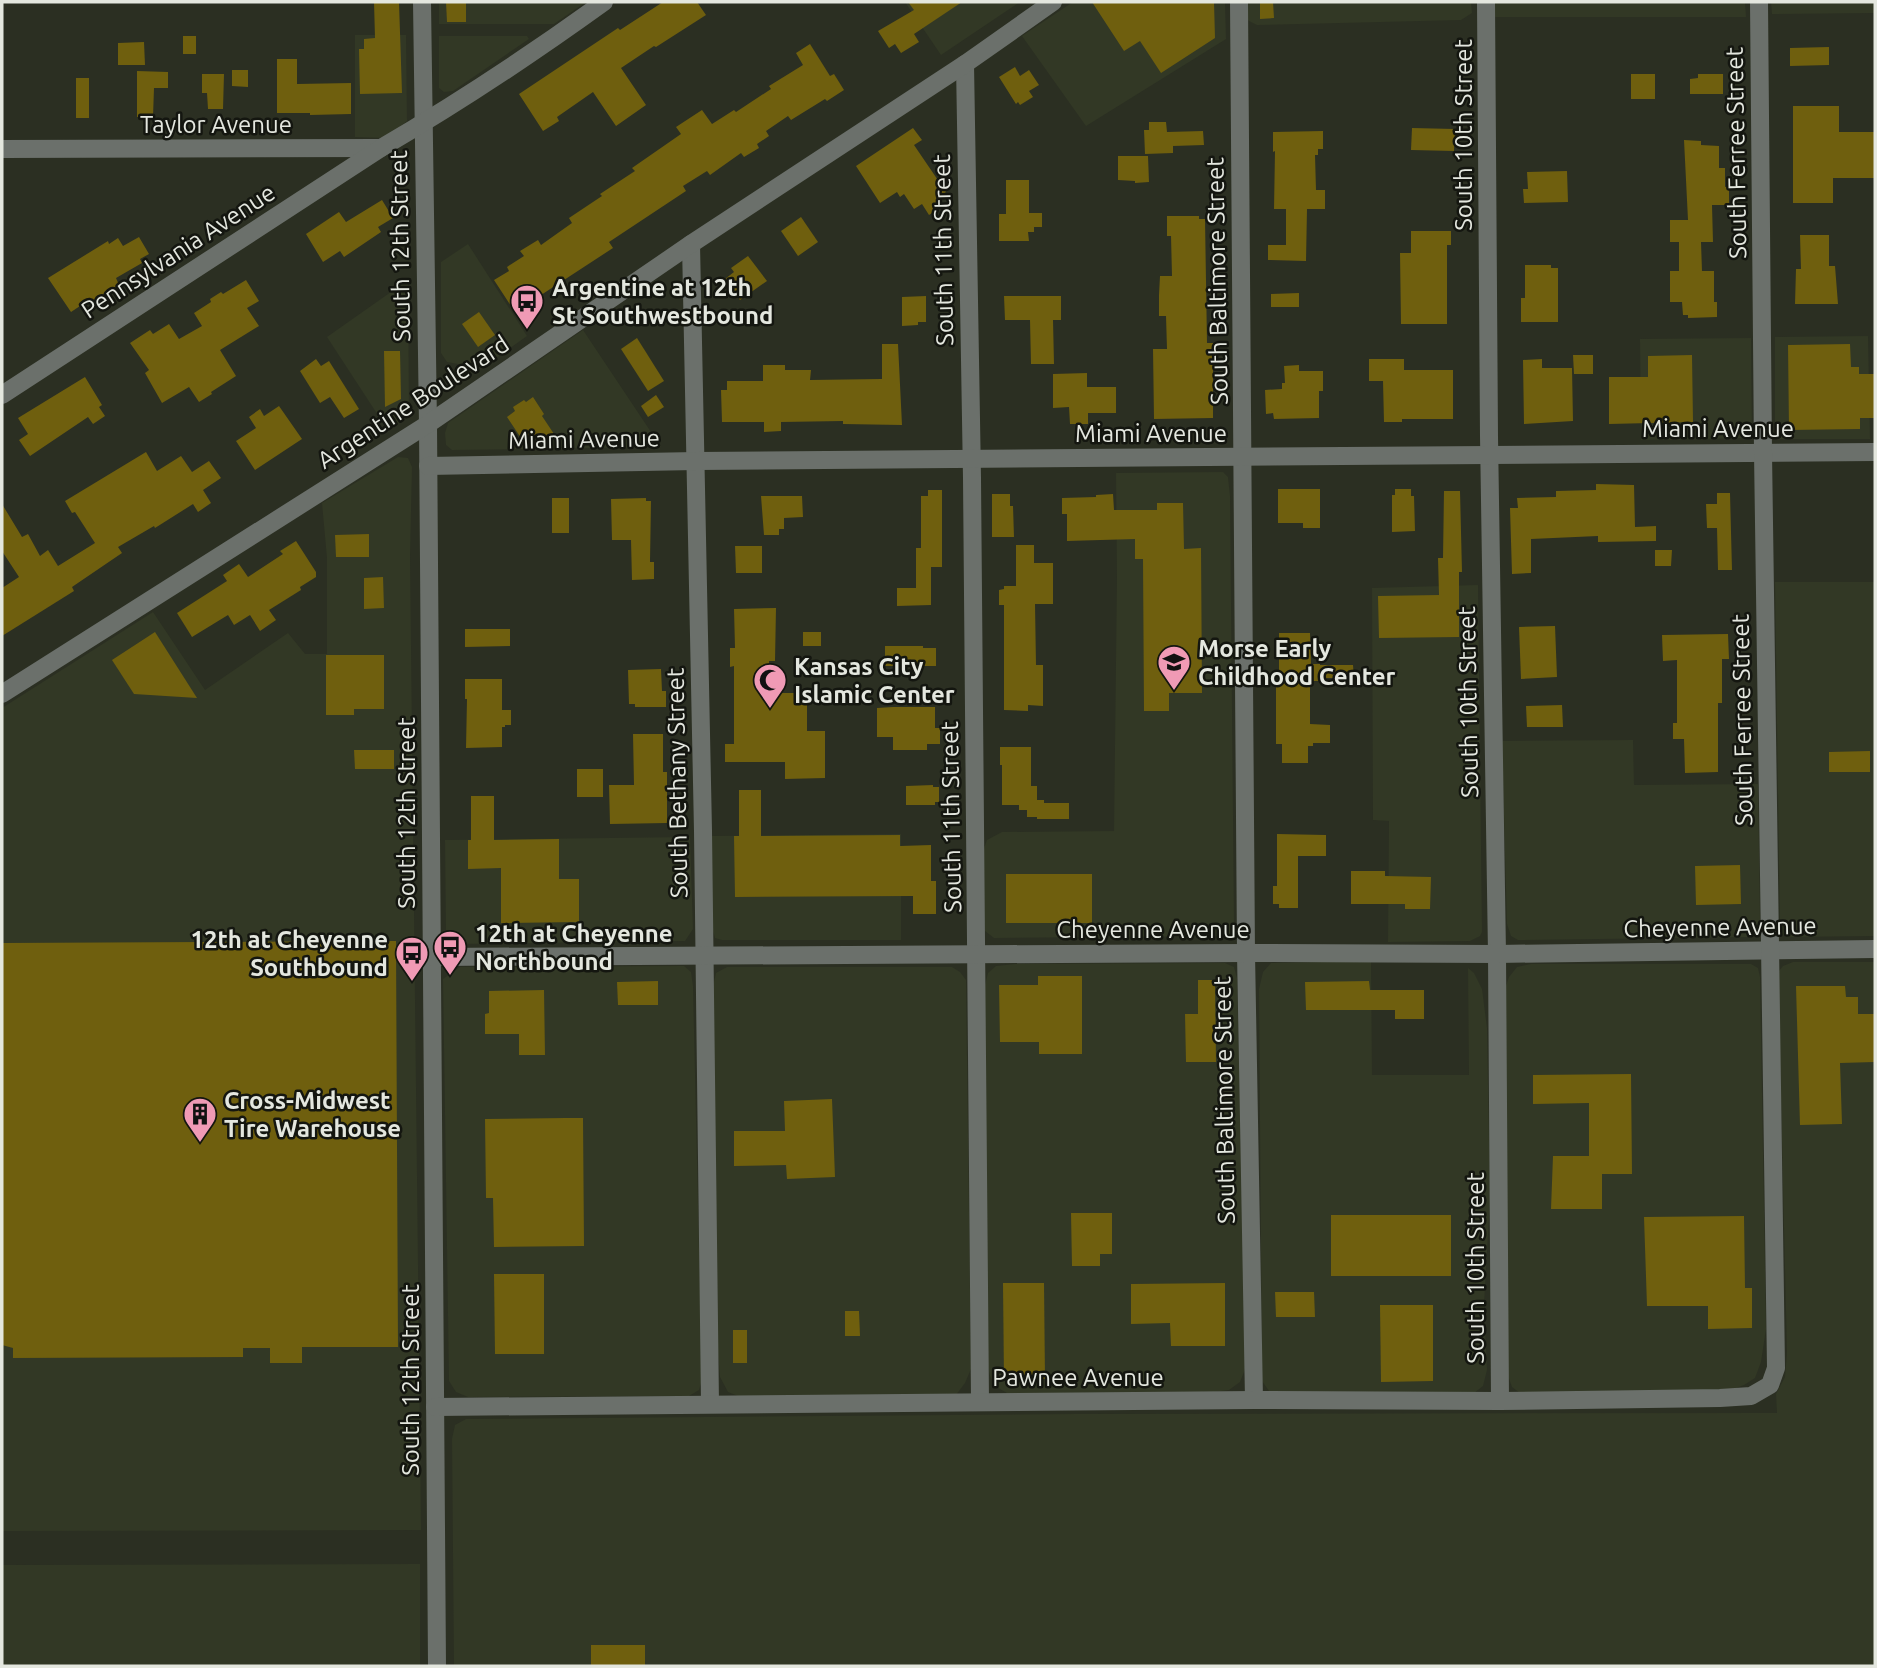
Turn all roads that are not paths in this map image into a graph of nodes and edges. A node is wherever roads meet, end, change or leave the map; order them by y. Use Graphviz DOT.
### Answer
graph roads {
  1 [pos="422,2"];
  2 [pos="604,2"];
  3 [pos="1053,2"];
  4 [pos="1238,2"];
  5 [pos="1486,2"];
  6 [pos="1759,2"];
  7 [pos="965,64"];
  8 [pos="423,123"];
  9 [pos="381,148"];
  10 [pos="2,149"];
  11 [pos="691,244"];
  12 [pos="2,395"];
  13 [pos="428,424"];
  14 [pos="1763,452"];
  15 [pos="1875,452"];
  16 [pos="1489,454"];
  17 [pos="1243,457"];
  18 [pos="972,459"];
  19 [pos="696,461"];
  20 [pos="428,466"];
  21 [pos="2,694"];
  22 [pos="1875,949"];
  23 [pos="1770,951"];
  24 [pos="1246,953"];
  25 [pos="704,954"];
  26 [pos="977,954"];
  27 [pos="1497,954"];
  28 [pos="432,957"];
  29 [pos="1720,1398"];
  30 [pos="1254,1400"];
  31 [pos="1500,1401"];
  32 [pos="980,1402"];
  33 [pos="710,1404"];
  34 [pos="435,1407"];
  35 [pos="436,1666"];
  1 -- 8 [label="street, South 12th Street"];
  2 -- 8 [label="street"];
  3 -- 7 [label="street, Argentine Boulevard"];
  4 -- 17 [label="street, South Baltimore Street"];
  5 -- 16 [label="street, South 10th Street"];
  6 -- 14 [label="street, South Ferree Street"];
  7 -- 11 [label="street, Argentine Boulevard"];
  7 -- 18 [label="street, South 11th Street"];
  8 -- 9 [label="street"];
  8 -- 13 [label="street, South 12th Street"];
  9 -- 10 [label="street, Taylor Avenue"];
  9 -- 12 [label="street, Pennsylvania Avenue"];
  11 -- 13 [label="street, Argentine Boulevard"];
  11 -- 19 [label="street, South Bethany Street"];
  13 -- 20 [label="street, South 12th Street"];
  13 -- 21 [label="street, Argentine Boulevard"];
  14 -- 15 [label="street, Miami Avenue"];
  14 -- 16 [label="street, Miami Avenue"];
  14 -- 23 [label="street, South Ferree Street"];
  16 -- 17 [label="street, Miami Avenue"];
  16 -- 27 [label="street, South 10th Street"];
  17 -- 18 [label="street, Miami Avenue"];
  17 -- 24 [label="street, South Baltimore Street"];
  18 -- 19 [label="street, Miami Avenue"];
  18 -- 26 [label="street, South 11th Street"];
  19 -- 20 [label="street, Miami Avenue"];
  19 -- 25 [label="street, South Bethany Street"];
  20 -- 28 [label="street, South 12th Street"];
  22 -- 23 [label="street, Cheyenne Avenue"];
  23 -- 27 [label="street, Cheyenne Avenue"];
  23 -- 29 [label="street, South Ferree Street"];
  24 -- 26 [label="street, Cheyenne Avenue"];
  24 -- 27 [label="street, Cheyenne Avenue"];
  24 -- 30 [label="street, South Baltimore Street"];
  25 -- 26 [label="street, Cheyenne Avenue"];
  25 -- 28 [label="street, Cheyenne Avenue"];
  25 -- 33 [label="street, South Bethany Street"];
  26 -- 32 [label="street, South 11th Street"];
  27 -- 31 [label="street, South 10th Street"];
  28 -- 34 [label="street, South 12th Street"];
  29 -- 31 [label="street, Pawnee Avenue"];
  30 -- 31 [label="street, Pawnee Avenue"];
  30 -- 32 [label="street, Pawnee Avenue"];
  32 -- 33 [label="street, Pawnee Avenue"];
  33 -- 34 [label="street, Pawnee Avenue"];
  34 -- 35 [label="street, South 12th Street"];
}
